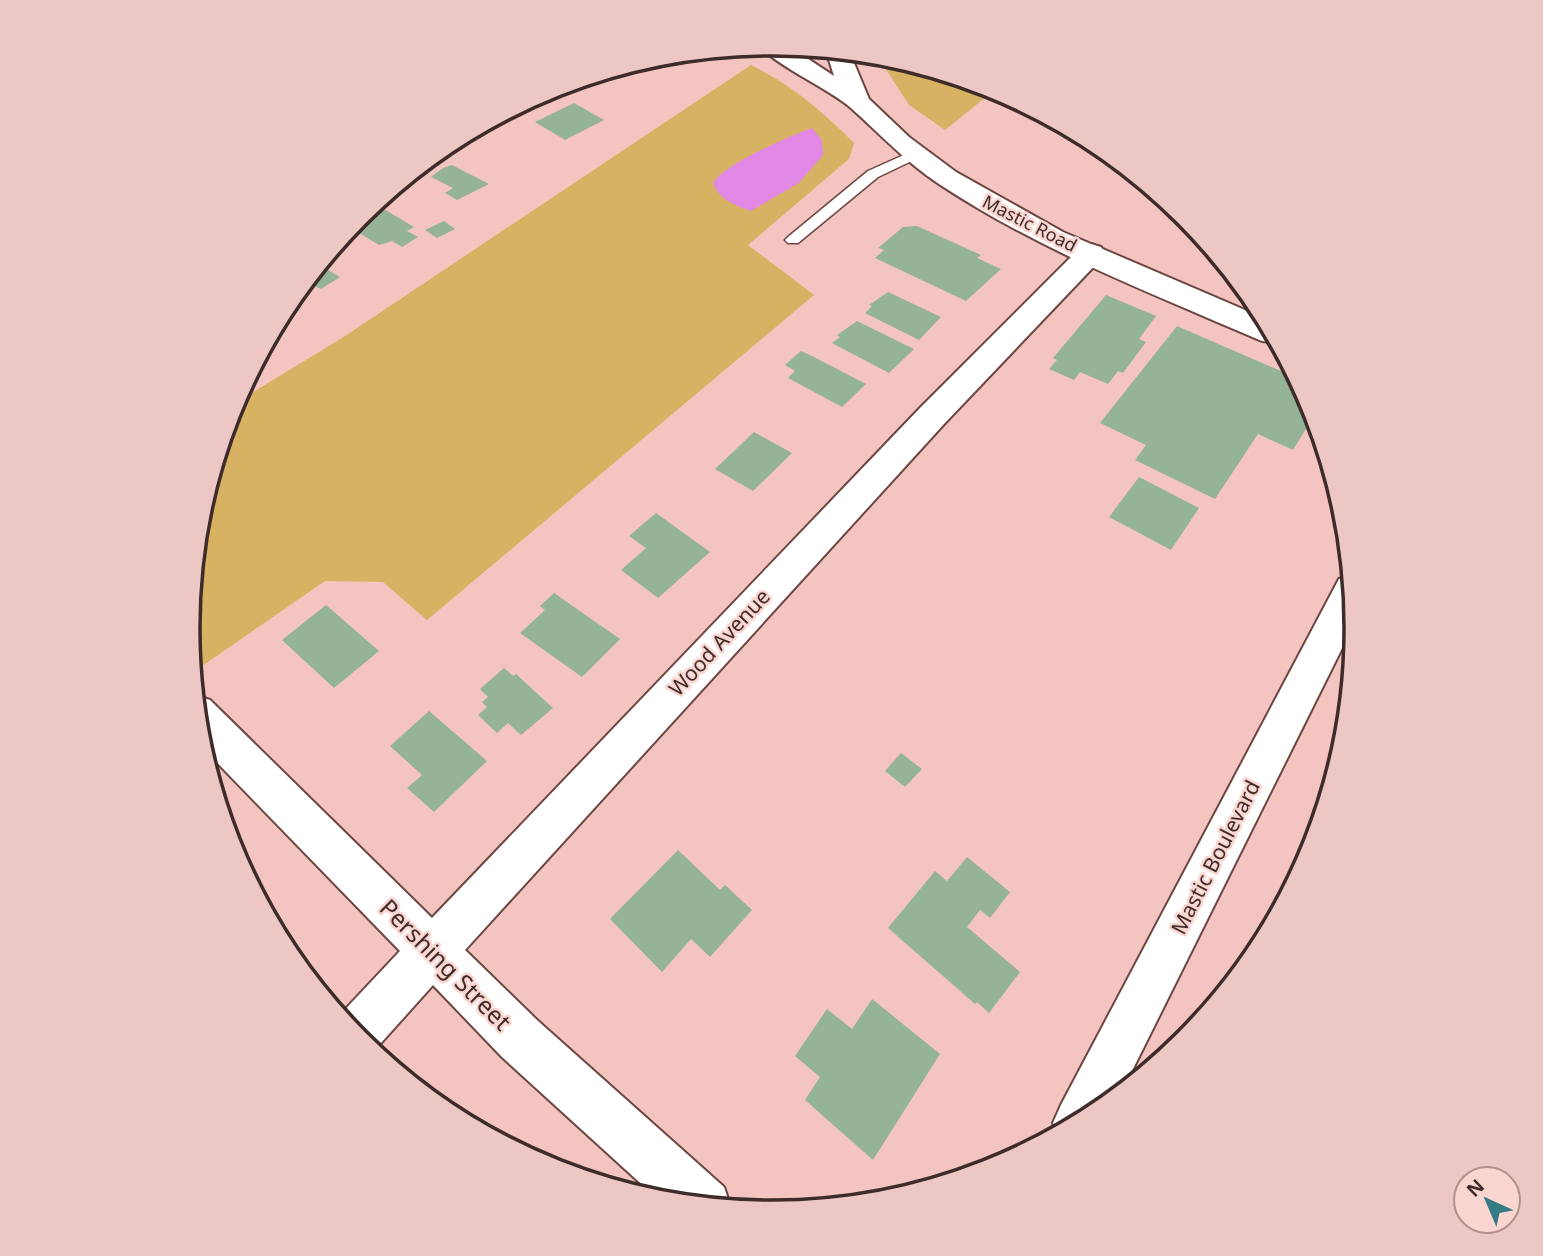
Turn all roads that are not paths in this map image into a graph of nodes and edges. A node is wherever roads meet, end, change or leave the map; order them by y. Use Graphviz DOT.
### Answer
graph roads {
  1 [pos="790,56"];
  2 [pos="840,60"];
  3 [pos="858,102"];
  4 [pos="915,154"];
  5 [pos="793,240"];
  6 [pos="1091,253"];
  7 [pos="1258,327"];
  8 [pos="1343,608"];
  9 [pos="207,724"];
  10 [pos="434,951"];
  11 [pos="362,1027"];
  12 [pos="1089,1104"];
  13 [pos="692,1194"];
  1 -- 3 [label="street"];
  2 -- 3 [label="street, Mastic Road"];
  3 -- 4 [label="street, Mastic Road"];
  4 -- 5 [label="lane"];
  4 -- 6 [label="street, Mastic Road"];
  6 -- 7 [label="street, Mastic Road"];
  6 -- 10 [label="street, Wood Avenue"];
  8 -- 12 [label="street, Mastic Boulevard"];
  9 -- 10 [label="street, Pershing Street"];
  10 -- 11 [label="street, Wood Avenue"];
  10 -- 13 [label="street, Pershing Street"];
}
